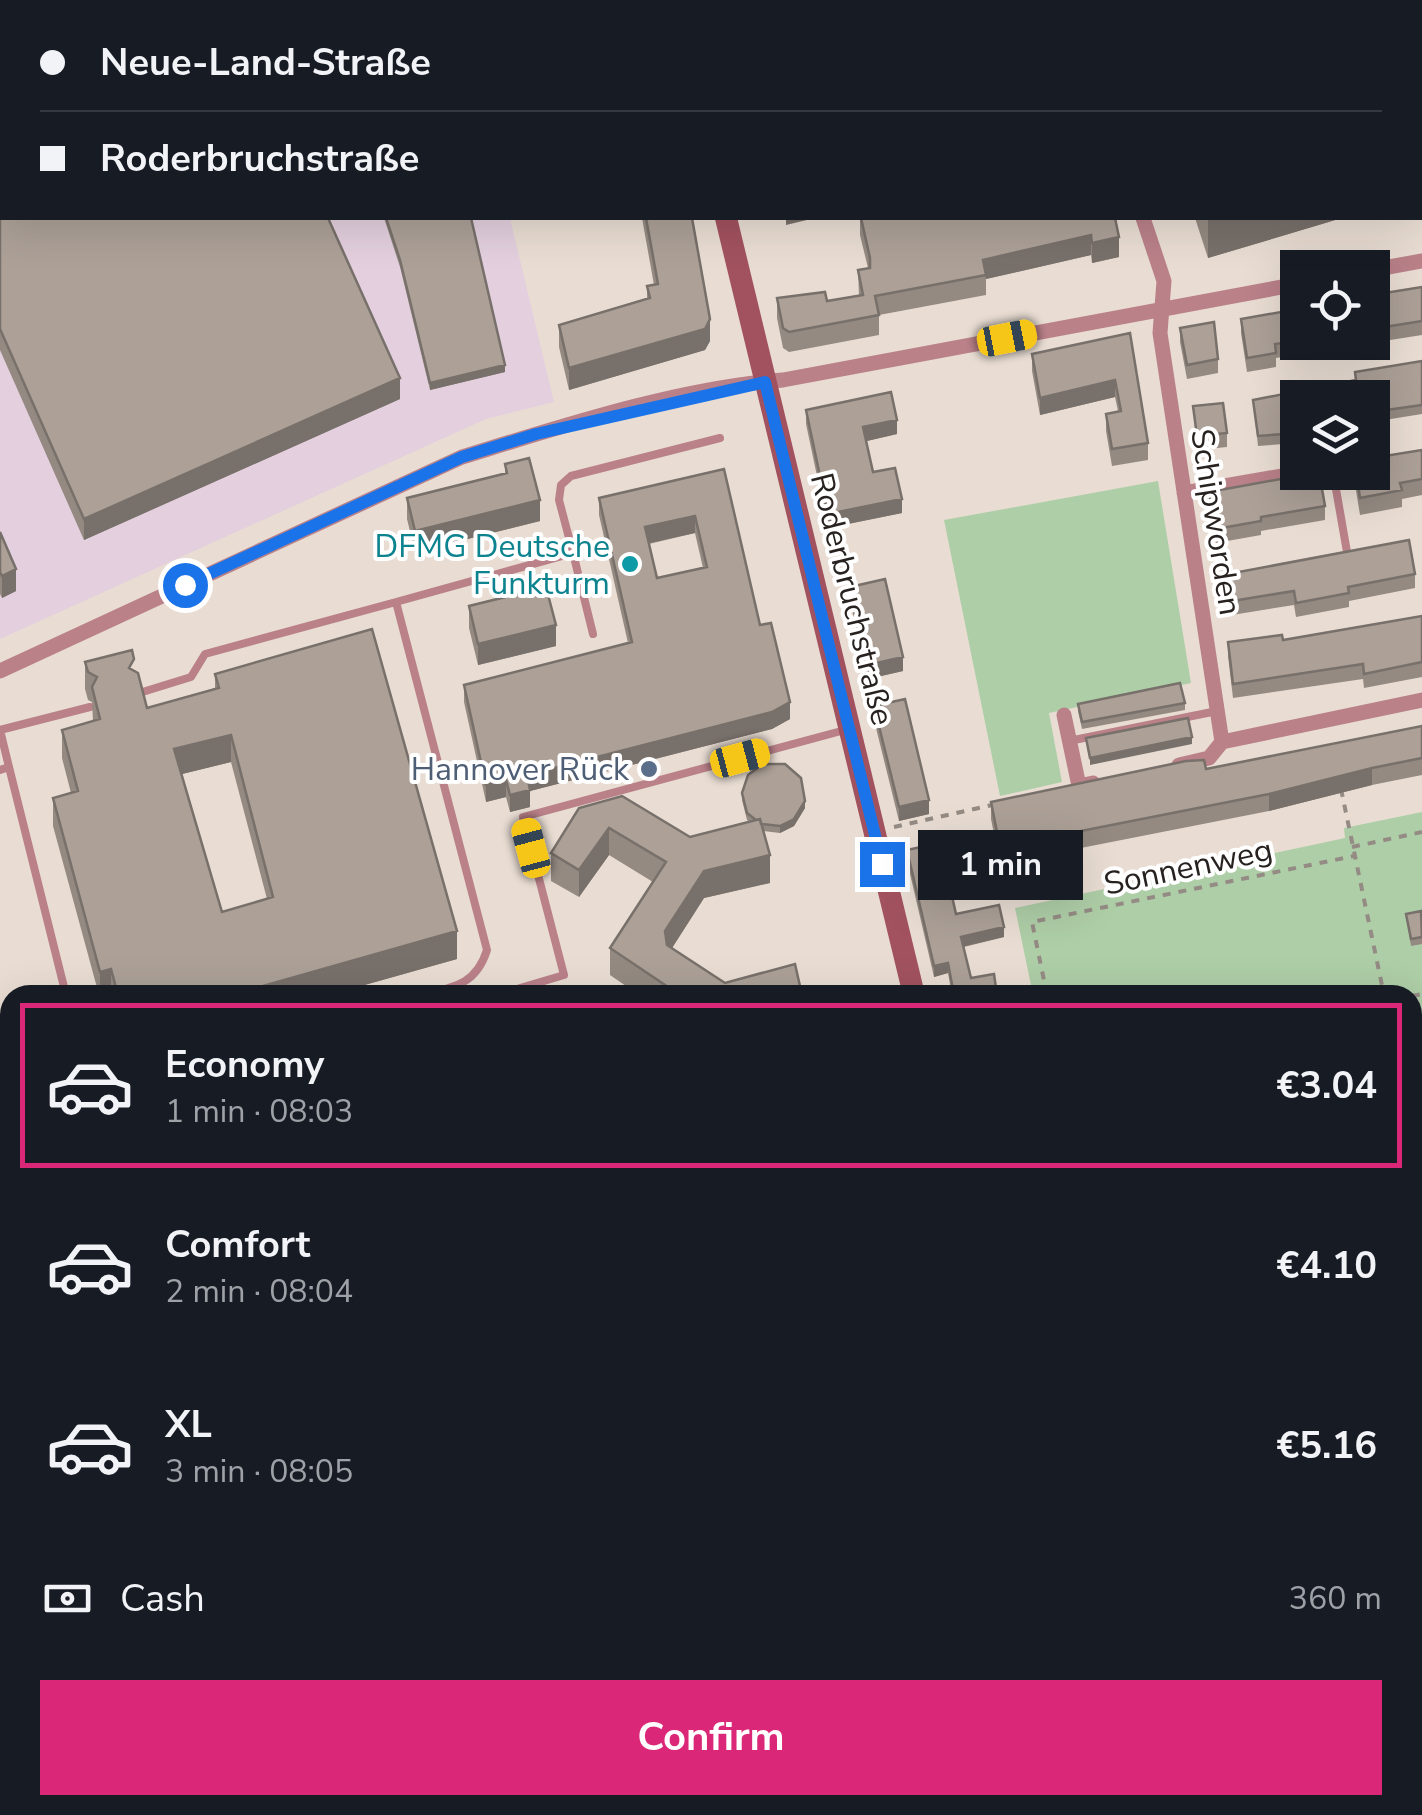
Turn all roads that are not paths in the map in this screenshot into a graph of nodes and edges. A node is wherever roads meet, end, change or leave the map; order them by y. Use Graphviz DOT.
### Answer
graph roads {
  1 [pos="726,220"];
  2 [pos="1144,220"];
  3 [pos="1422,261"];
  4 [pos="1390,267"];
  5 [pos="1280,287"];
  6 [pos="1162,309"];
  7 [pos="765,382"];
  8 [pos="720,438"];
  9 [pos="1280,476"];
  10 [pos="1335,490"];
  11 [pos="1184,492"];
  12 [pos="573,552"];
  13 [pos="1347,552"];
  14 [pos="396,602"];
  15 [pos="593,634"];
  16 [pos="0,670"];
  17 [pos="136,694"];
  18 [pos="1422,700"];
  19 [pos="90,706"];
  20 [pos="1217,711"];
  21 [pos="1064,715"];
  22 [pos="850,729"];
  23 [pos="1070,741"];
  24 [pos="1222,742"];
  25 [pos="5,768"];
  26 [pos="1154,770"];
  27 [pos="1116,778"];
  28 [pos="63,985"];
  29 [pos="460,985"];
  30 [pos="530,985"];
  31 [pos="912,985"];
  1 -- 7 [label="street, Roderbruchstraße"];
  2 -- 6 [label="street, Schipworden"];
  3 -- 4 [label="street"];
  5 -- 6 [label="street"];
  6 -- 7 [label="street"];
  6 -- 11 [label="street, Schipworden"];
  7 -- 16 [label="street"];
  7 -- 22 [label="street, Roderbruchstraße"];
  8 -- 12 [label="lane"];
  9 -- 11 [label="street"];
  10 -- 13 [label="lane"];
  11 -- 20 [label="street, Schipworden"];
  12 -- 14 [label="lane"];
  12 -- 15 [label="lane"];
  14 -- 17 [label="lane"];
  14 -- 29 [label="lane"];
  18 -- 24 [label="street"];
  19 -- 25 [label="lane"];
  20 -- 23 [label="lane"];
  20 -- 24 [label="street, Schipworden"];
  21 -- 23 [label="street"];
  22 -- 30 [label="lane"];
  22 -- 31 [label="street, Roderbruchstraße"];
  23 -- 27 [label="street"];
  24 -- 26 [label="street"];
  25 -- 28 [label="lane"];
}
